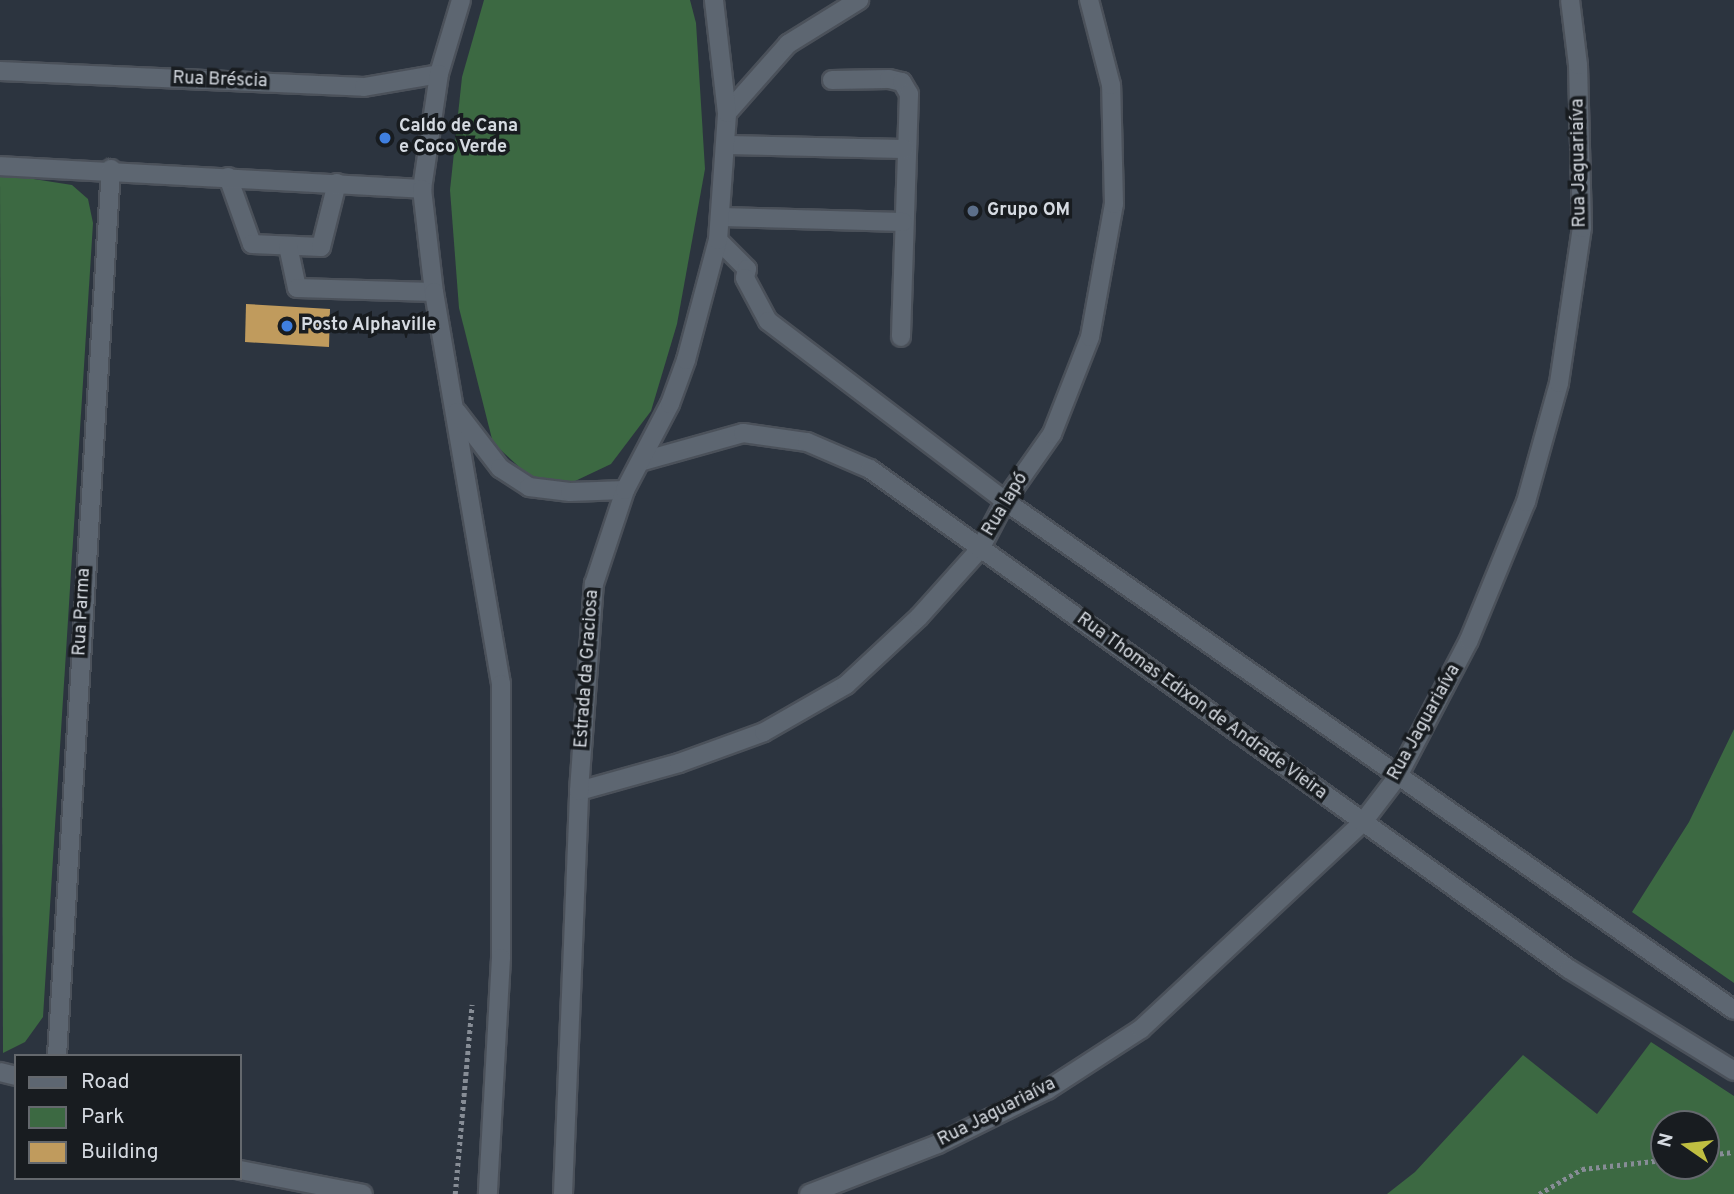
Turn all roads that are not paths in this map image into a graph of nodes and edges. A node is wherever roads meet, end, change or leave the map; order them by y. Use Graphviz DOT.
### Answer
graph roads {
  1 [pos="461,0"];
  2 [pos="714,0"];
  3 [pos="859,0"];
  4 [pos="1089,0"];
  5 [pos="1570,0"];
  6 [pos="0,71"];
  7 [pos="439,74"];
  8 [pos="832,80"];
  9 [pos="727,113"];
  10 [pos="726,145"];
  11 [pos="905,149"];
  12 [pos="0,166"];
  13 [pos="111,169"];
  14 [pos="228,177"];
  15 [pos="337,183"];
  16 [pos="422,189"];
  17 [pos="722,217"];
  18 [pos="903,222"];
  19 [pos="718,240"];
  20 [pos="288,246"];
  21 [pos="434,292"];
  22 [pos="901,337"];
  23 [pos="455,409"];
  24 [pos="643,461"];
  25 [pos="625,490"];
  26 [pos="1005,501"];
  27 [pos="980,549"];
  28 [pos="1398,776"];
  29 [pos="579,792"];
  30 [pos="1363,822"];
  31 [pos="1734,1010"];
  32 [pos="57,1054"];
  33 [pos="1734,1071"];
  34 [pos="242,1170"];
  35 [pos="363,1194"];
  36 [pos="488,1194"];
  37 [pos="563,1194"];
  38 [pos="808,1194"];
  1 -- 7 [label="street"];
  2 -- 9 [label="street, Estrada da Graciosa"];
  3 -- 9 [label="street"];
  4 -- 26 [label="street, Rua Iapó"];
  5 -- 28 [label="street, Rua Jaguariaíva"];
  6 -- 7 [label="street, Rua Bréscia"];
  7 -- 16 [label="street"];
  8 -- 11 [label="street"];
  9 -- 10 [label="street, Estrada da Graciosa"];
  10 -- 11 [label="street"];
  10 -- 17 [label="street, Estrada da Graciosa"];
  11 -- 18 [label="street"];
  12 -- 13 [label="street"];
  13 -- 14 [label="street"];
  13 -- 32 [label="street, Rua Parma"];
  14 -- 15 [label="street"];
  14 -- 20 [label="street"];
  15 -- 16 [label="street"];
  15 -- 20 [label="street"];
  16 -- 21 [label="street"];
  17 -- 18 [label="street"];
  17 -- 19 [label="street, Estrada da Graciosa"];
  18 -- 22 [label="street"];
  19 -- 24 [label="street, Estrada da Graciosa"];
  19 -- 26 [label="street"];
  20 -- 21 [label="street"];
  21 -- 23 [label="street"];
  23 -- 25 [label="street"];
  23 -- 36 [label="street"];
  24 -- 25 [label="street, Estrada da Graciosa"];
  24 -- 27 [label="street, Rua Thomas Edixon de Andrade Vieira"];
  25 -- 29 [label="street, Estrada da Graciosa"];
  26 -- 27 [label="street, Rua Iapó"];
  26 -- 28 [label="street"];
  27 -- 29 [label="street, Rua Iapó"];
  27 -- 30 [label="street, Rua Thomas Edixon de Andrade Vieira"];
  28 -- 30 [label="street, Rua Jaguariaíva"];
  28 -- 31 [label="street"];
  29 -- 37 [label="street, Estrada da Graciosa"];
  30 -- 33 [label="street, Rua Thomas Edixon de Andrade Vieira"];
  30 -- 38 [label="street, Rua Jaguariaíva"];
  34 -- 35 [label="street"];
}
